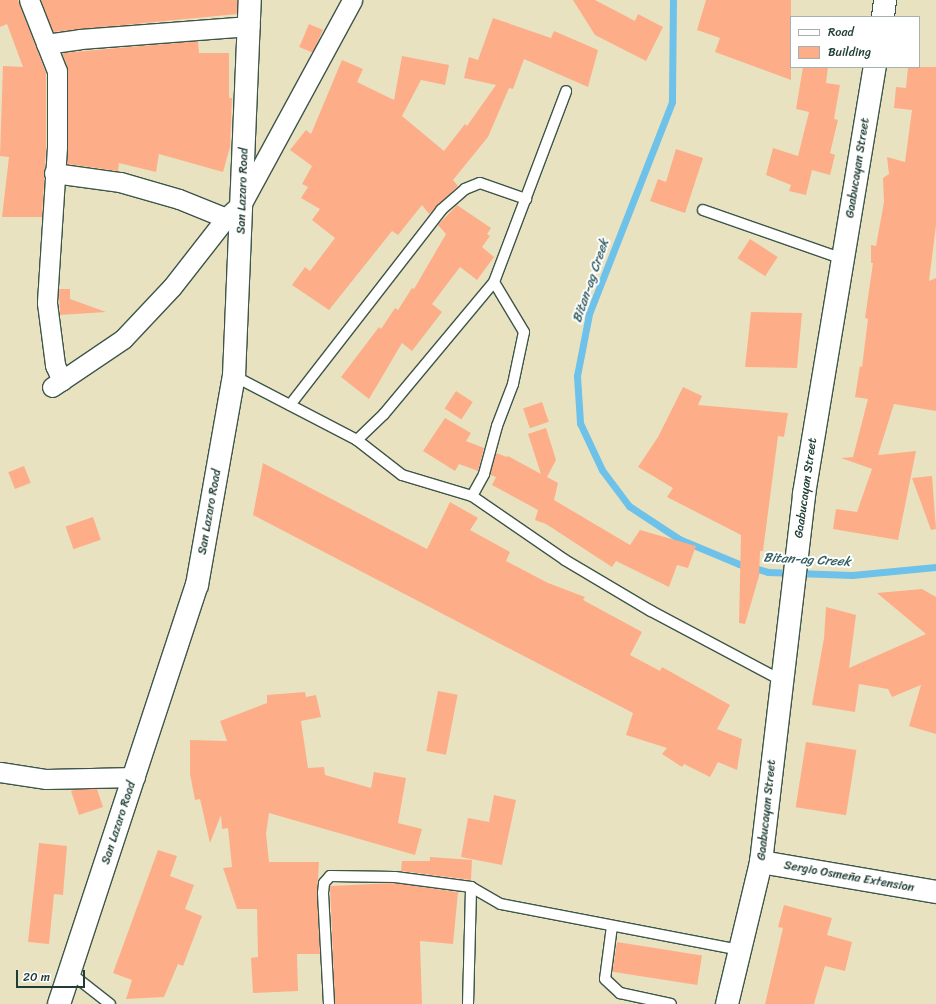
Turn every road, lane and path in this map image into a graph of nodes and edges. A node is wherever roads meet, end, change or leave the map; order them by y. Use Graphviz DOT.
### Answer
graph roads {
  1 [pos="29,0"];
  2 [pos="250,0"];
  3 [pos="352,0"];
  4 [pos="885,0"];
  5 [pos="883,16"];
  6 [pos="250,26"];
  7 [pos="46,44"];
  8 [pos="874,68"];
  9 [pos="566,92"];
  10 [pos="54,173"];
  11 [pos="526,198"];
  12 [pos="242,202"];
  13 [pos="703,210"];
  14 [pos="226,218"];
  15 [pos="843,259"];
  16 [pos="494,282"];
  17 [pos="234,376"];
  18 [pos="290,405"];
  19 [pos="357,440"];
  20 [pos="472,496"];
  21 [pos="781,680"];
  22 [pos="0,772"];
  23 [pos="135,777"];
  24 [pos="761,862"];
  25 [pos="472,887"];
  26 [pos="936,892"];
  27 [pos="612,926"];
  28 [pos="740,950"];
  29 [pos="70,972"];
  30 [pos="59,1004"];
  31 [pos="110,1004"];
  32 [pos="329,1004"];
  33 [pos="468,1004"];
  34 [pos="671,1004"];
  35 [pos="727,1004"];
  1 -- 7 [label="street"];
  2 -- 6 [label="street, San Lazaro Road"];
  3 -- 12 [label="street"];
  4 -- 5 [label="street"];
  6 -- 7 [label="street"];
  6 -- 12 [label="street, San Lazaro Road"];
  7 -- 10 [label="street"];
  8 -- 15 [label="street, Gaabucayan Street"];
  9 -- 11 [label="lane"];
  10 -- 14 [label="street"];
  10 -- 14 [label="street"];
  11 -- 16 [label="lane"];
  11 -- 18 [label="lane"];
  12 -- 14 [label="street"];
  12 -- 17 [label="street, San Lazaro Road"];
  13 -- 15 [label="lane"];
  15 -- 21 [label="street, Gaabucayan Street"];
  16 -- 19 [label="lane"];
  16 -- 20 [label="lane"];
  17 -- 18 [label="lane"];
  17 -- 23 [label="street, San Lazaro Road"];
  18 -- 19 [label="lane"];
  19 -- 20 [label="lane"];
  20 -- 21 [label="lane"];
  21 -- 24 [label="street, Gaabucayan Street"];
  22 -- 23 [label="street"];
  23 -- 29 [label="street, San Lazaro Road"];
  24 -- 26 [label="street, Sergio Osmeña Extension"];
  24 -- 28 [label="street, Gaabucayan Street"];
  25 -- 27 [label="lane"];
  25 -- 32 [label="lane"];
  25 -- 33 [label="lane"];
  27 -- 28 [label="lane"];
  27 -- 34 [label="lane"];
  28 -- 35 [label="street, Gaabucayan Street"];
  29 -- 30 [label="street, San Lazaro Road"];
  29 -- 31 [label="lane"];
}
